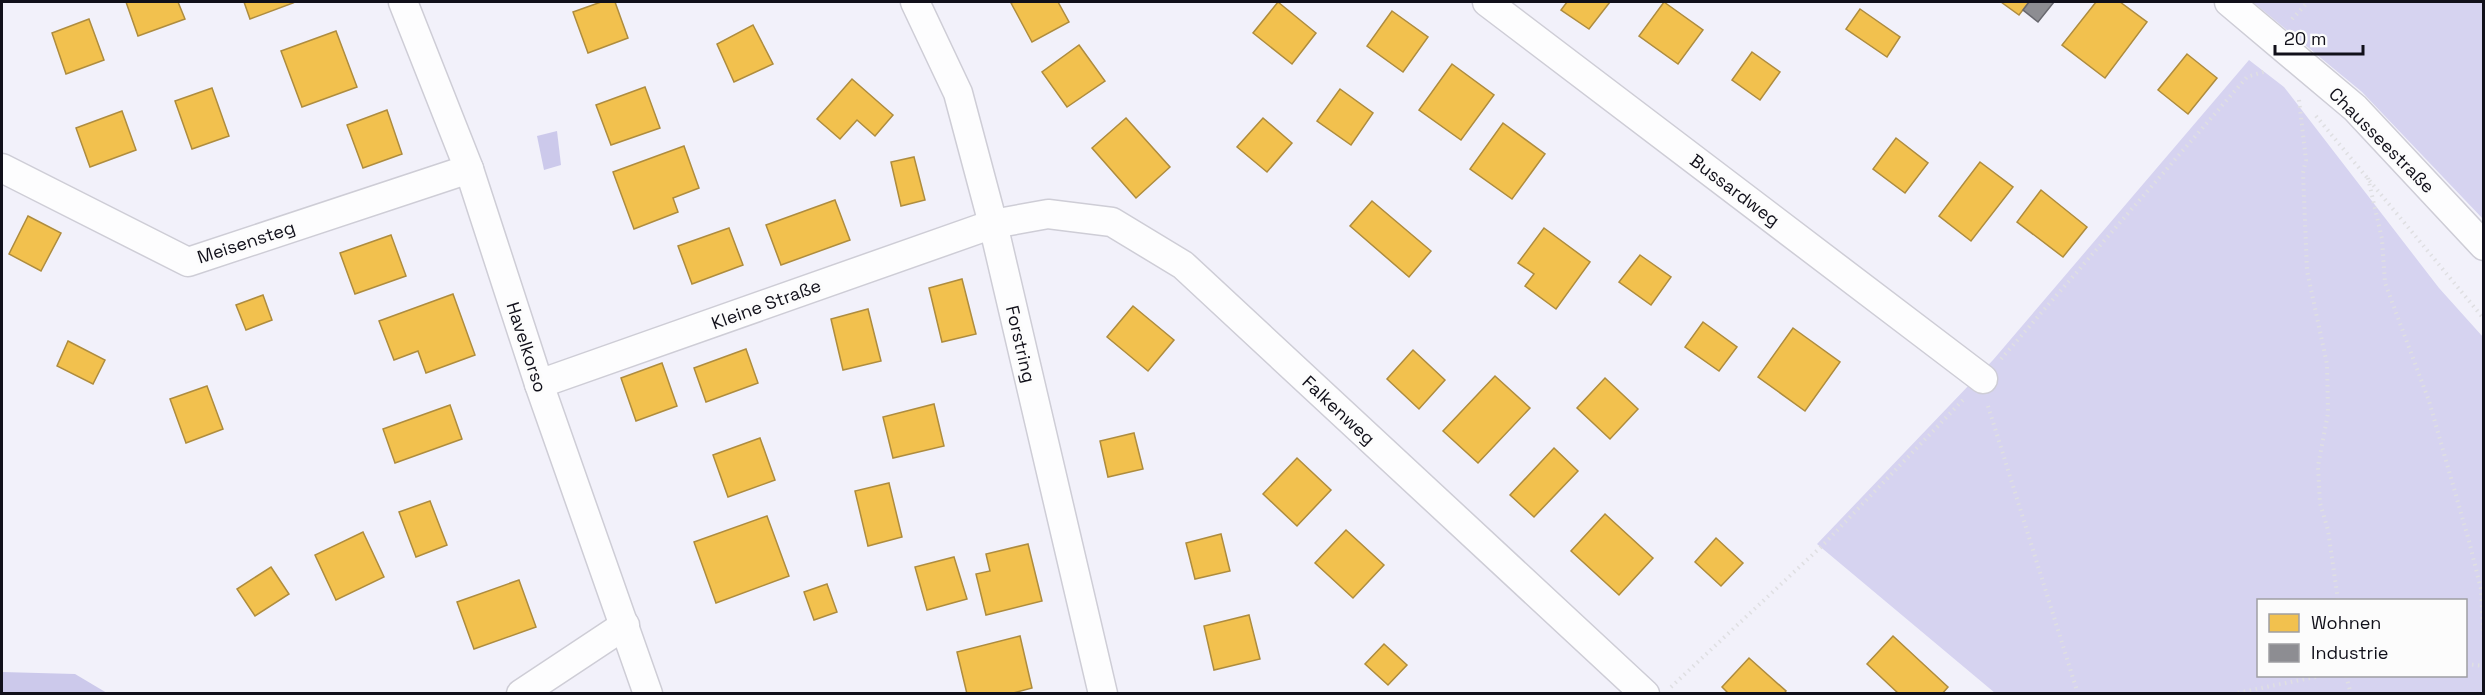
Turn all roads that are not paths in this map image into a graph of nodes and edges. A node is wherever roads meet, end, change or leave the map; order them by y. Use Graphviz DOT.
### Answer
graph roads {
  1 [pos="403,2"];
  2 [pos="915,2"];
  3 [pos="1487,2"];
  4 [pos="2229,2"];
  5 [pos="2,168"];
  6 [pos="469,169"];
  7 [pos="993,224"];
  8 [pos="2484,246"];
  9 [pos="1983,379"];
  10 [pos="539,384"];
  11 [pos="625,625"];
  12 [pos="521,693"];
  13 [pos="648,693"];
  14 [pos="1103,693"];
  15 [pos="1645,693"];
  1 -- 6 [label="street, Havelkorso"];
  2 -- 7 [label="street, Forstring"];
  3 -- 9 [label="street, Bussardweg"];
  4 -- 8 [label="street, Chausseestraße"];
  5 -- 6 [label="street, Meisensteg"];
  6 -- 10 [label="street, Havelkorso"];
  7 -- 10 [label="street, Kleine Straße"];
  7 -- 14 [label="street, Forstring"];
  7 -- 15 [label="street, Falkenweg"];
  10 -- 11 [label="street, Havelkorso"];
  11 -- 12 [label="street"];
  11 -- 13 [label="street, Havelkorso"];
}
